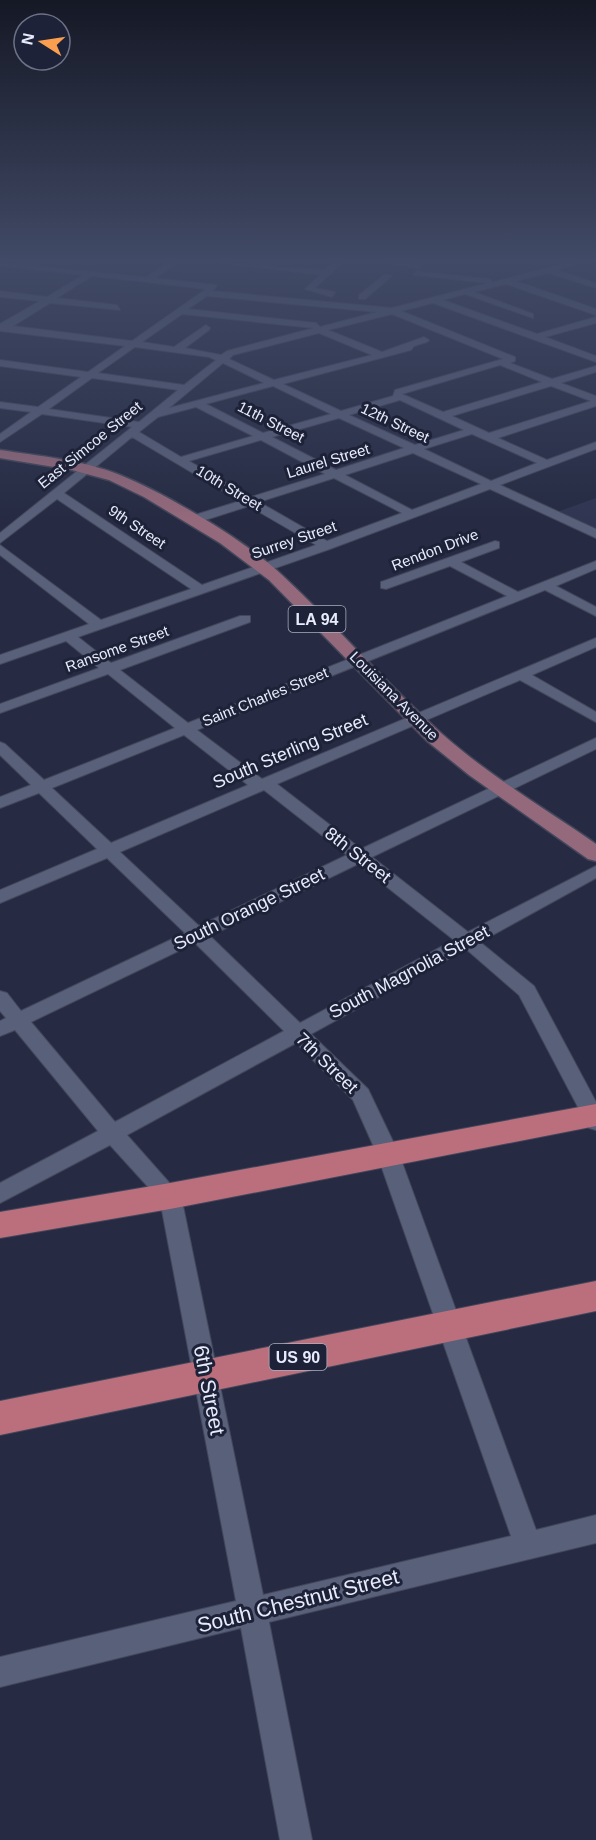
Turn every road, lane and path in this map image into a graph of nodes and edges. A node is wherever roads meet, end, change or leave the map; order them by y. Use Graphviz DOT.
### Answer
graph roads {
  1 [pos="125,349"];
  2 [pos="177,349"];
  3 [pos="242,349"];
  4 [pos="368,349"];
  5 [pos="405,349"];
  6 [pos="487,349"];
  7 [pos="569,349"];
  8 [pos="381,355"];
  9 [pos="220,358"];
  10 [pos="596,359"];
  11 [pos="500,362"];
  12 [pos="0,363"];
  13 [pos="596,369"];
  14 [pos="88,375"];
  15 [pos="276,383"];
  16 [pos="552,383"];
  17 [pos="181,391"];
  18 [pos="401,394"];
  19 [pos="596,402"];
  20 [pos="198,404"];
  21 [pos="0,405"];
  22 [pos="40,411"];
  23 [pos="341,414"];
  24 [pos="151,415"];
  25 [pos="442,416"];
  26 [pos="135,428"];
  27 [pos="473,430"];
  28 [pos="263,437"];
  29 [pos="489,437"];
  30 [pos="0,439"];
  31 [pos="596,445"];
  32 [pos="414,449"];
  33 [pos="0,454"];
  34 [pos="182,460"];
  35 [pos="545,463"];
  36 [pos="86,469"];
  37 [pos="336,474"];
  38 [pos="490,485"];
  39 [pos="54,494"];
  40 [pos="249,501"];
  41 [pos="412,513"];
  42 [pos="192,520"];
  43 [pos="596,534"];
  44 [pos="0,539"];
  45 [pos="495,545"];
  46 [pos="327,546"];
  47 [pos="0,549"];
  48 [pos="451,561"];
  49 [pos="596,565"];
  50 [pos="263,568"];
  51 [pos="386,585"];
  52 [pos="545,585"];
  53 [pos="201,590"];
  54 [pos="516,596"];
  55 [pos="596,612"];
  56 [pos="245,619"];
  57 [pos="99,626"];
  58 [pos="68,636"];
  59 [pos="596,642"];
  60 [pos="0,660"];
  61 [pos="357,660"];
  62 [pos="111,668"];
  63 [pos="521,674"];
  64 [pos="0,709"];
  65 [pos="596,718"];
  66 [pos="415,719"];
  67 [pos="186,729"];
  68 [pos="596,743"];
  69 [pos="0,747"];
  70 [pos="262,785"];
  71 [pos="40,786"];
  72 [pos="501,789"];
  73 [pos="0,803"];
  74 [pos="108,851"];
  75 [pos="596,854"];
  76 [pos="359,856"];
  77 [pos="596,872"];
  78 [pos="0,897"];
  79 [pos="197,934"];
  80 [pos="466,941"];
  81 [pos="0,998"];
  82 [pos="9,1024"];
  83 [pos="296,1033"];
  84 [pos="595,1118"];
  85 [pos="112,1133"];
  86 [pos="388,1154"];
  87 [pos="0,1194"];
  88 [pos="170,1196"];
  89 [pos="0,1225"];
  90 [pos="596,1296"];
  91 [pos="450,1326"];
  92 [pos="207,1375"];
  93 [pos="0,1418"];
  94 [pos="596,1529"];
  95 [pos="528,1545"];
  96 [pos="251,1613"];
  97 [pos="0,1672"];
  98 [pos="296,1840"];
  1 -- 14 [label="street"];
  2 -- 9 [label="street, 12th Street"];
  3 -- 9 [label="street, East Simcoe Street"];
  4 -- 8 [label="street"];
  5 -- 8 [label="street"];
  6 -- 11 [label="street"];
  7 -- 10 [label="street"];
  8 -- 15 [label="street"];
  9 -- 15 [label="street, 12th Street"];
  9 -- 17 [label="street, East Simcoe Street"];
  11 -- 16 [label="street"];
  11 -- 18 [label="street"];
  12 -- 14 [label="street"];
  13 -- 16 [label="street"];
  14 -- 17 [label="street"];
  14 -- 22 [label="street"];
  15 -- 20 [label="street"];
  15 -- 23 [label="street, 12th Street"];
  16 -- 19 [label="street"];
  16 -- 25 [label="street"];
  17 -- 20 [label="street, 11th Street"];
  17 -- 24 [label="street, East Simcoe Street"];
  18 -- 23 [label="street"];
  18 -- 25 [label="street"];
  19 -- 29 [label="street"];
  20 -- 24 [label="street"];
  20 -- 28 [label="street, 11th Street"];
  21 -- 22 [label="street"];
  22 -- 26 [label="street"];
  22 -- 30 [label="street"];
  23 -- 28 [label="street"];
  23 -- 32 [label="street, 12th Street"];
  24 -- 26 [label="street, East Simcoe Street"];
  25 -- 27 [label="street"];
  26 -- 34 [label="street, 10th Street"];
  26 -- 36 [label="street, East Simcoe Street"];
  27 -- 29 [label="street"];
  27 -- 32 [label="street, Laurel Street"];
  28 -- 34 [label="street"];
  28 -- 37 [label="street, 11th Street"];
  29 -- 35 [label="street"];
  31 -- 35 [label="street, Surrey Street"];
  32 -- 37 [label="street, Laurel Street"];
  32 -- 38 [label="street, 12th Street"];
  33 -- 36 [label="main road, Louisiana Avenue / LA 94"];
  34 -- 40 [label="street, 10th Street"];
  35 -- 38 [label="street, Surrey Street"];
  36 -- 39 [label="street, East Simcoe Street"];
  36 -- 42 [label="main road, Louisiana Avenue / LA 94"];
  37 -- 40 [label="street, Laurel Street"];
  37 -- 41 [label="street, 11th Street"];
  38 -- 41 [label="street, Surrey Street"];
  38 -- 43 [label="street, 12th Street"];
  39 -- 44 [label="street, East Simcoe Street"];
  39 -- 53 [label="street, 9th Street"];
  40 -- 42 [label="street, Laurel Street"];
  40 -- 46 [label="street, 10th Street"];
  41 -- 46 [label="street, Surrey Street"];
  42 -- 50 [label="main road, Louisiana Avenue / LA 94"];
  45 -- 48 [label="street, Rendon Drive"];
  46 -- 50 [label="street, Surrey Street"];
  47 -- 57 [label="street"];
  48 -- 51 [label="street, Rendon Drive"];
  48 -- 54 [label="street"];
  49 -- 52 [label="street, Saint Charles Street"];
  50 -- 53 [label="street, Surrey Street"];
  50 -- 61 [label="main road, Louisiana Avenue / LA 94"];
  52 -- 54 [label="street, Saint Charles Street"];
  52 -- 55 [label="street"];
  53 -- 57 [label="street, Surrey Street"];
  54 -- 61 [label="street, Saint Charles Street"];
  56 -- 62 [label="street, Ransome Street"];
  57 -- 58 [label="street, Surrey Street"];
  58 -- 60 [label="street, Surrey Street"];
  58 -- 62 [label="street, 8th Street"];
  59 -- 63 [label="street, South Sterling Street"];
  61 -- 66 [label="main road, Louisiana Avenue / LA 94"];
  61 -- 67 [label="street, Saint Charles Street"];
  62 -- 64 [label="street, Ransome Street"];
  62 -- 67 [label="street, 8th Street"];
  63 -- 65 [label="street"];
  63 -- 66 [label="street, South Sterling Street"];
  66 -- 70 [label="street, South Sterling Street"];
  66 -- 72 [label="main road, Louisiana Avenue / LA 94"];
  67 -- 70 [label="street, 8th Street"];
  67 -- 71 [label="street, Saint Charles Street"];
  68 -- 72 [label="street, South Orange Street"];
  69 -- 71 [label="street, 7th Street"];
  70 -- 74 [label="street, South Sterling Street"];
  70 -- 76 [label="street, 8th Street"];
  71 -- 73 [label="street, Saint Charles Street"];
  71 -- 74 [label="street, 7th Street"];
  72 -- 75 [label="main road, Louisiana Avenue / LA 94"];
  72 -- 76 [label="street, South Orange Street"];
  74 -- 78 [label="street, South Sterling Street"];
  74 -- 79 [label="street, 7th Street"];
  76 -- 79 [label="street, South Orange Street"];
  76 -- 80 [label="street, 8th Street"];
  77 -- 80 [label="street, South Magnolia Street"];
  79 -- 82 [label="street, South Orange Street"];
  79 -- 83 [label="street, 7th Street"];
  80 -- 83 [label="street, South Magnolia Street"];
  80 -- 84 [label="street, 8th Street"];
  81 -- 82 [label="street"];
  82 -- 85 [label="street"];
  83 -- 85 [label="street, South Magnolia Street"];
  83 -- 86 [label="street, 7th Street"];
  84 -- 86 [label="highway"];
  85 -- 87 [label="street, South Magnolia Street"];
  85 -- 88 [label="street"];
  86 -- 88 [label="highway"];
  86 -- 91 [label="street, 7th Street"];
  88 -- 89 [label="highway"];
  88 -- 92 [label="street, 6th Street"];
  90 -- 91 [label="highway, US 90"];
  91 -- 92 [label="highway, US 90"];
  91 -- 95 [label="street, 7th Street"];
  92 -- 93 [label="highway, US 90"];
  92 -- 96 [label="street, 6th Street"];
  94 -- 95 [label="street, South Chestnut Street"];
  95 -- 96 [label="street, South Chestnut Street"];
  96 -- 97 [label="street, South Chestnut Street"];
  96 -- 98 [label="street, 6th Street"];
}
